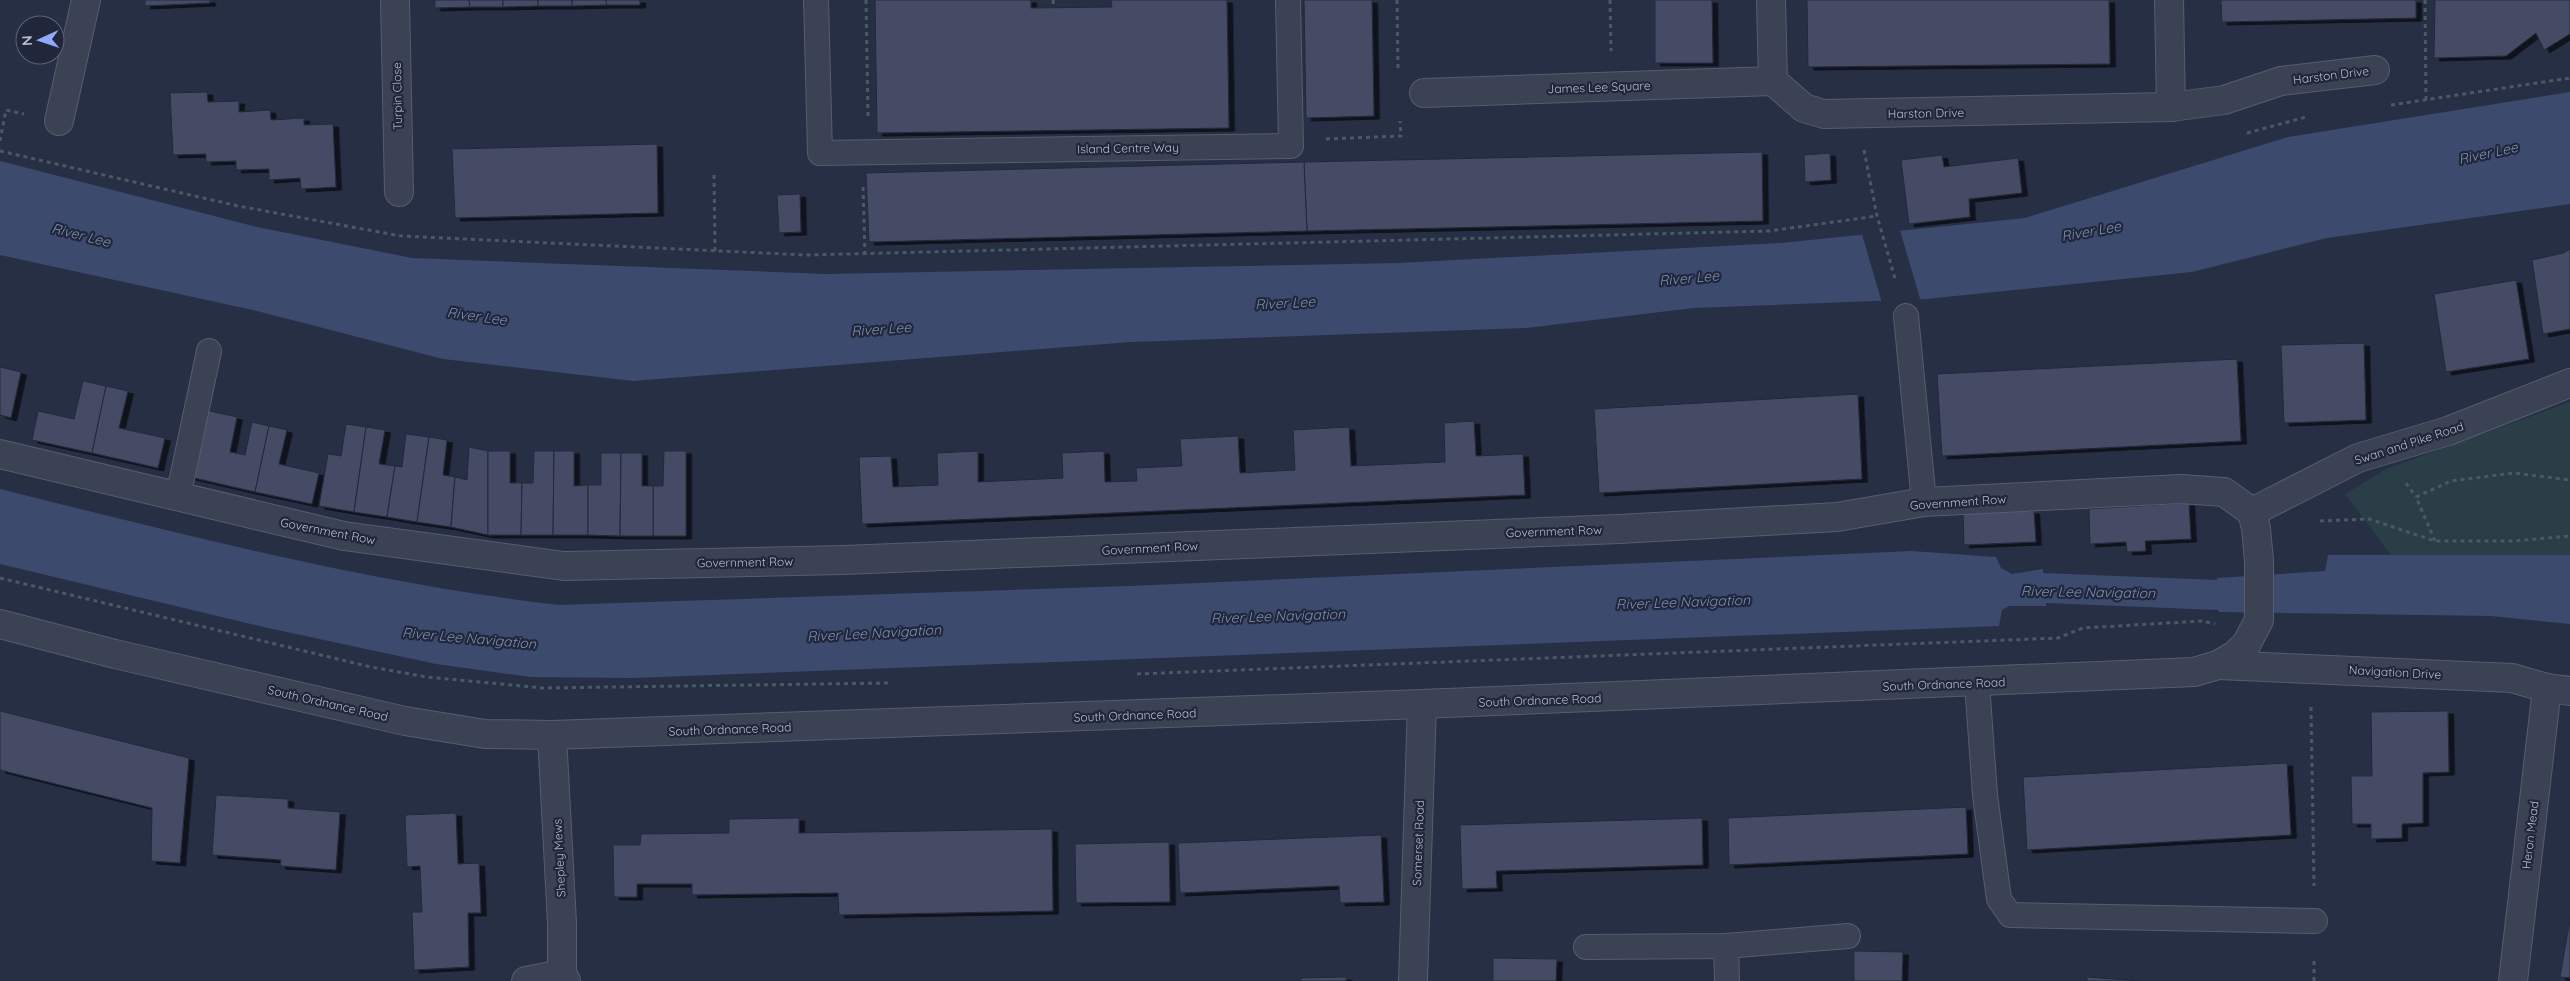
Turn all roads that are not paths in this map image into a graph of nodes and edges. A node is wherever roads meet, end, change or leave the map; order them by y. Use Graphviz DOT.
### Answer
graph roads {
  1 [pos="86,0"];
  2 [pos="395,0"];
  3 [pos="816,0"];
  4 [pos="1288,0"];
  5 [pos="1771,0"];
  6 [pos="2168,0"];
  7 [pos="2375,70"];
  8 [pos="1773,80"];
  9 [pos="1411,93"];
  10 [pos="2171,107"];
  11 [pos="59,122"];
  12 [pos="399,192"];
  13 [pos="1906,316"];
  14 [pos="209,351"];
  15 [pos="2570,383"];
  16 [pos="0,454"];
  17 [pos="178,496"];
  18 [pos="1924,502"];
  19 [pos="2252,512"];
  20 [pos="0,624"];
  21 [pos="2218,665"];
  22 [pos="1977,683"];
  23 [pos="2558,690"];
  24 [pos="1422,704"];
  25 [pos="552,735"];
  26 [pos="2315,922"];
  27 [pos="1848,936"];
  28 [pos="1726,946"];
  29 [pos="1586,947"];
  30 [pos="564,978"];
  31 [pos="526,981"];
  32 [pos="1414,981"];
  33 [pos="1727,981"];
  34 [pos="2513,981"];
  1 -- 11 [label="street"];
  2 -- 12 [label="street, Turpin Close"];
  3 -- 4 [label="lane, Island Centre Way"];
  5 -- 8 [label="street"];
  6 -- 10 [label="street"];
  7 -- 10 [label="street, Harston Drive"];
  8 -- 9 [label="street, James Lee Square"];
  8 -- 10 [label="street, Harston Drive"];
  13 -- 18 [label="lane"];
  14 -- 17 [label="lane"];
  15 -- 19 [label="street, Swan and Pike Road"];
  16 -- 17 [label="street, Government Row"];
  17 -- 18 [label="street, Government Row"];
  18 -- 19 [label="street, Government Row"];
  19 -- 21 [label="street, South Ordnance Road"];
  20 -- 25 [label="street, South Ordnance Road"];
  21 -- 22 [label="street, South Ordnance Road"];
  21 -- 23 [label="street, Navigation Drive"];
  22 -- 24 [label="street, South Ordnance Road"];
  22 -- 26 [label="lane"];
  23 -- 34 [label="street, Heron Mead"];
  24 -- 25 [label="street, South Ordnance Road"];
  24 -- 32 [label="street, Somerset Road"];
  25 -- 30 [label="street, Shepley Mews"];
  27 -- 28 [label="lane"];
  28 -- 29 [label="lane"];
  28 -- 33 [label="lane"];
  30 -- 31 [label="street"];
}
